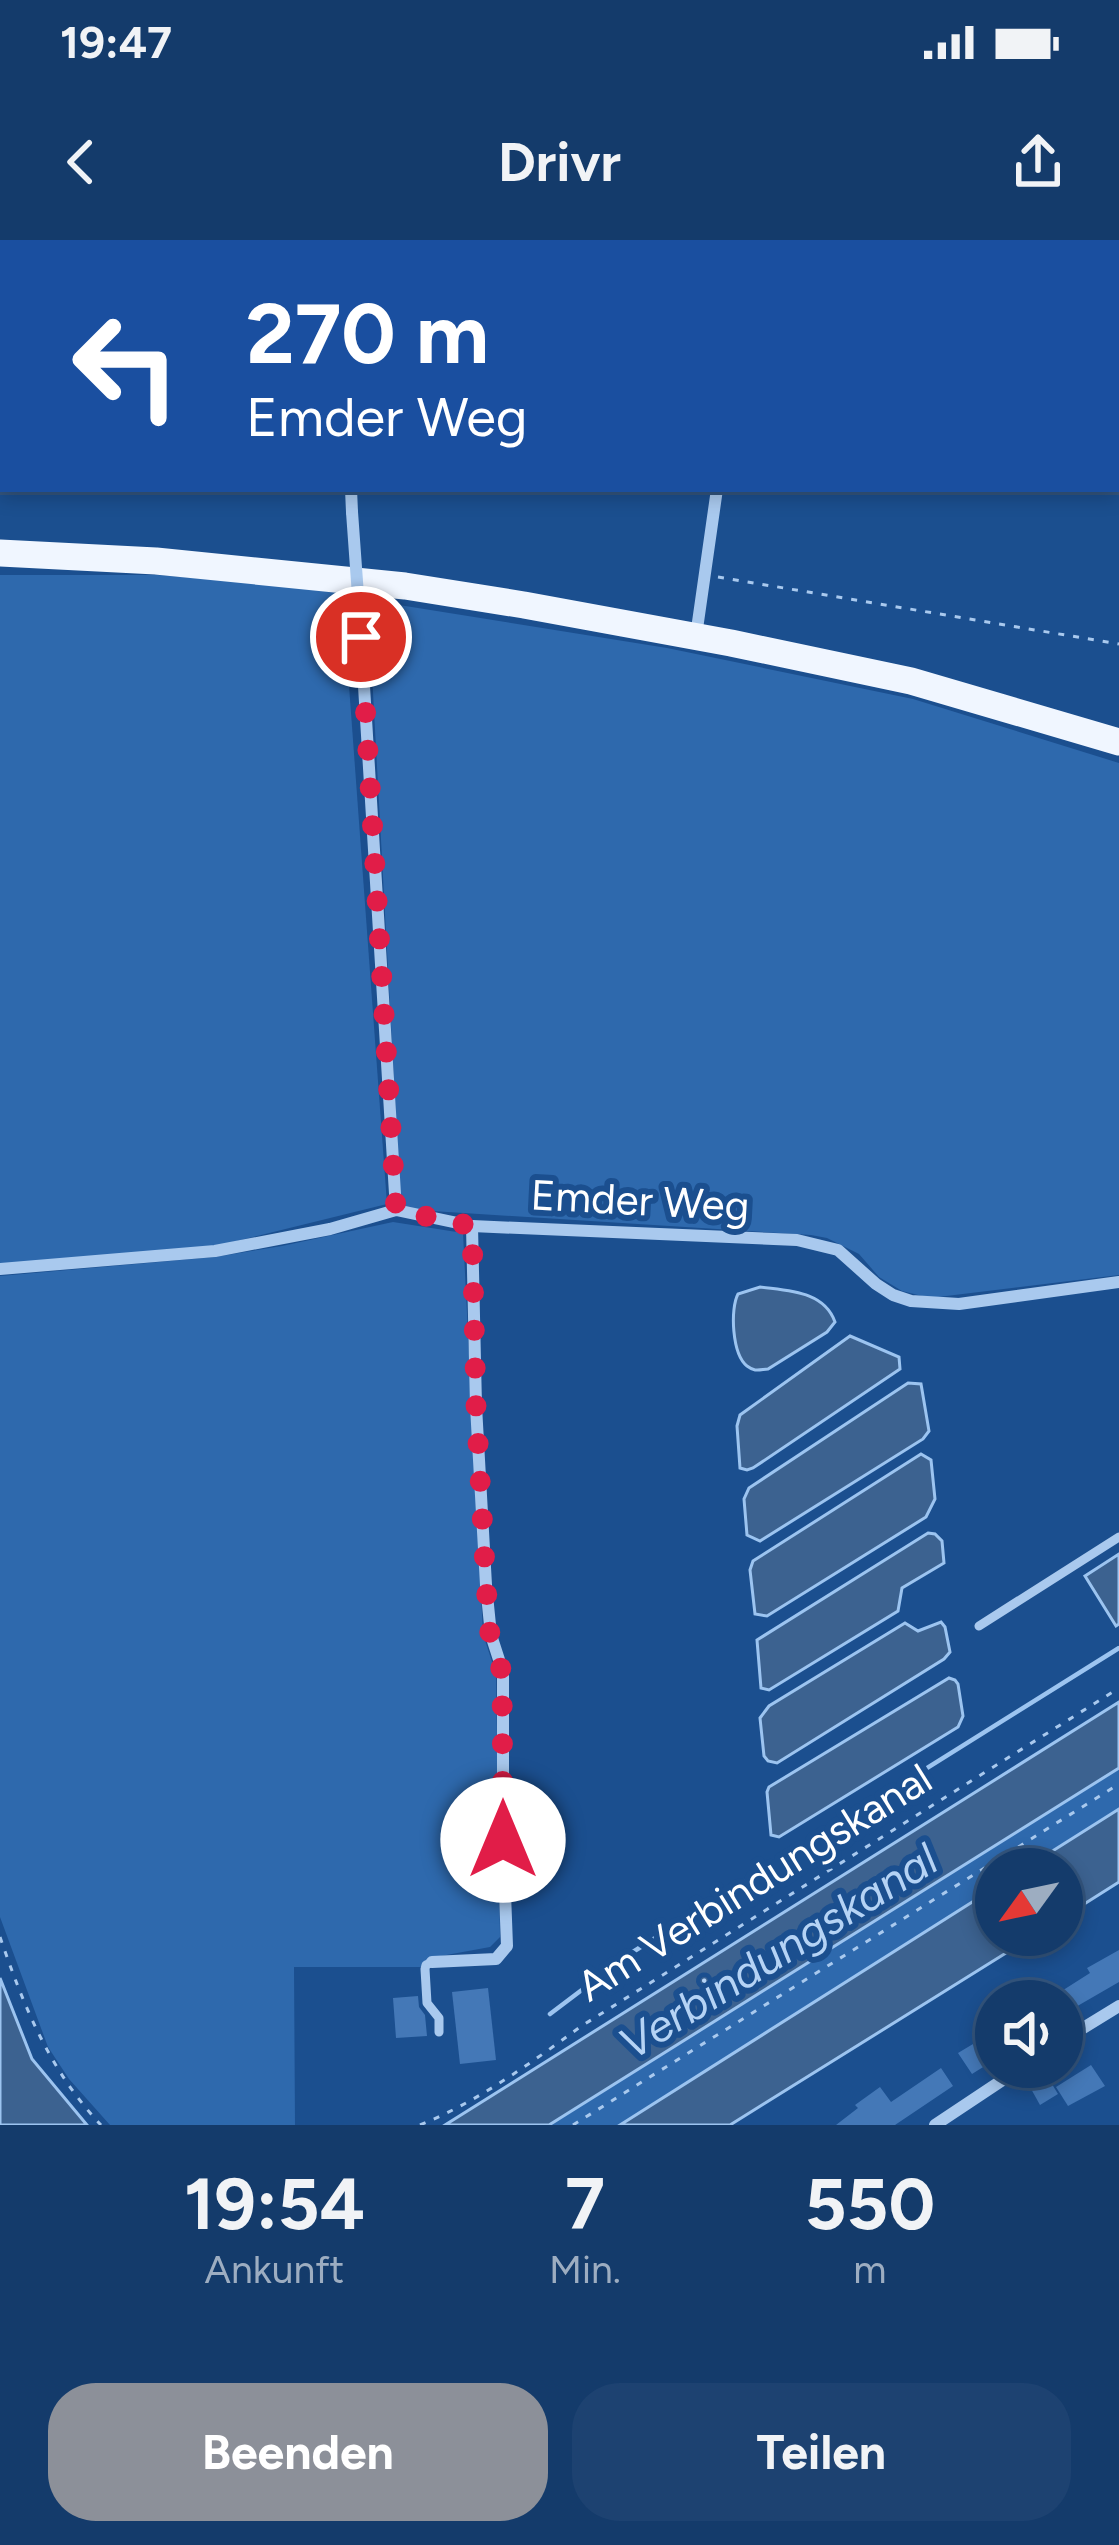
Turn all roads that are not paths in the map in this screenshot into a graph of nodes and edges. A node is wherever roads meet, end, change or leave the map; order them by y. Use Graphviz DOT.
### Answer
graph roads {
  1 [pos="351,492"];
  2 [pos="717,492"];
  3 [pos="0,553"];
  4 [pos="695,637"];
  5 [pos="1119,742"];
  6 [pos="396,1210"];
  7 [pos="472,1226"];
  8 [pos="0,1269"];
  9 [pos="1119,1282"];
  10 [pos="1119,1537"];
  11 [pos="979,1626"];
  12 [pos="432,1962"];
  13 [pos="1119,2006"];
  14 [pos="1083,2028"];
  15 [pos="439,2032"];
  16 [pos="990,2088"];
  17 [pos="935,2125"];
  1 -- 6 [label="street, bridge"];
  2 -- 4 [label="street"];
  3 -- 4 [label="main road"];
  4 -- 5 [label="main road"];
  6 -- 7 [label="street, Emder Weg"];
  6 -- 8 [label="street, Emder Weg"];
  7 -- 9 [label="street, Emder Weg"];
  7 -- 12 [label="street"];
  10 -- 11 [label="lane"];
  12 -- 15 [label="lane"];
  13 -- 14 [label="street"];
  16 -- 17 [label="street"];
}
